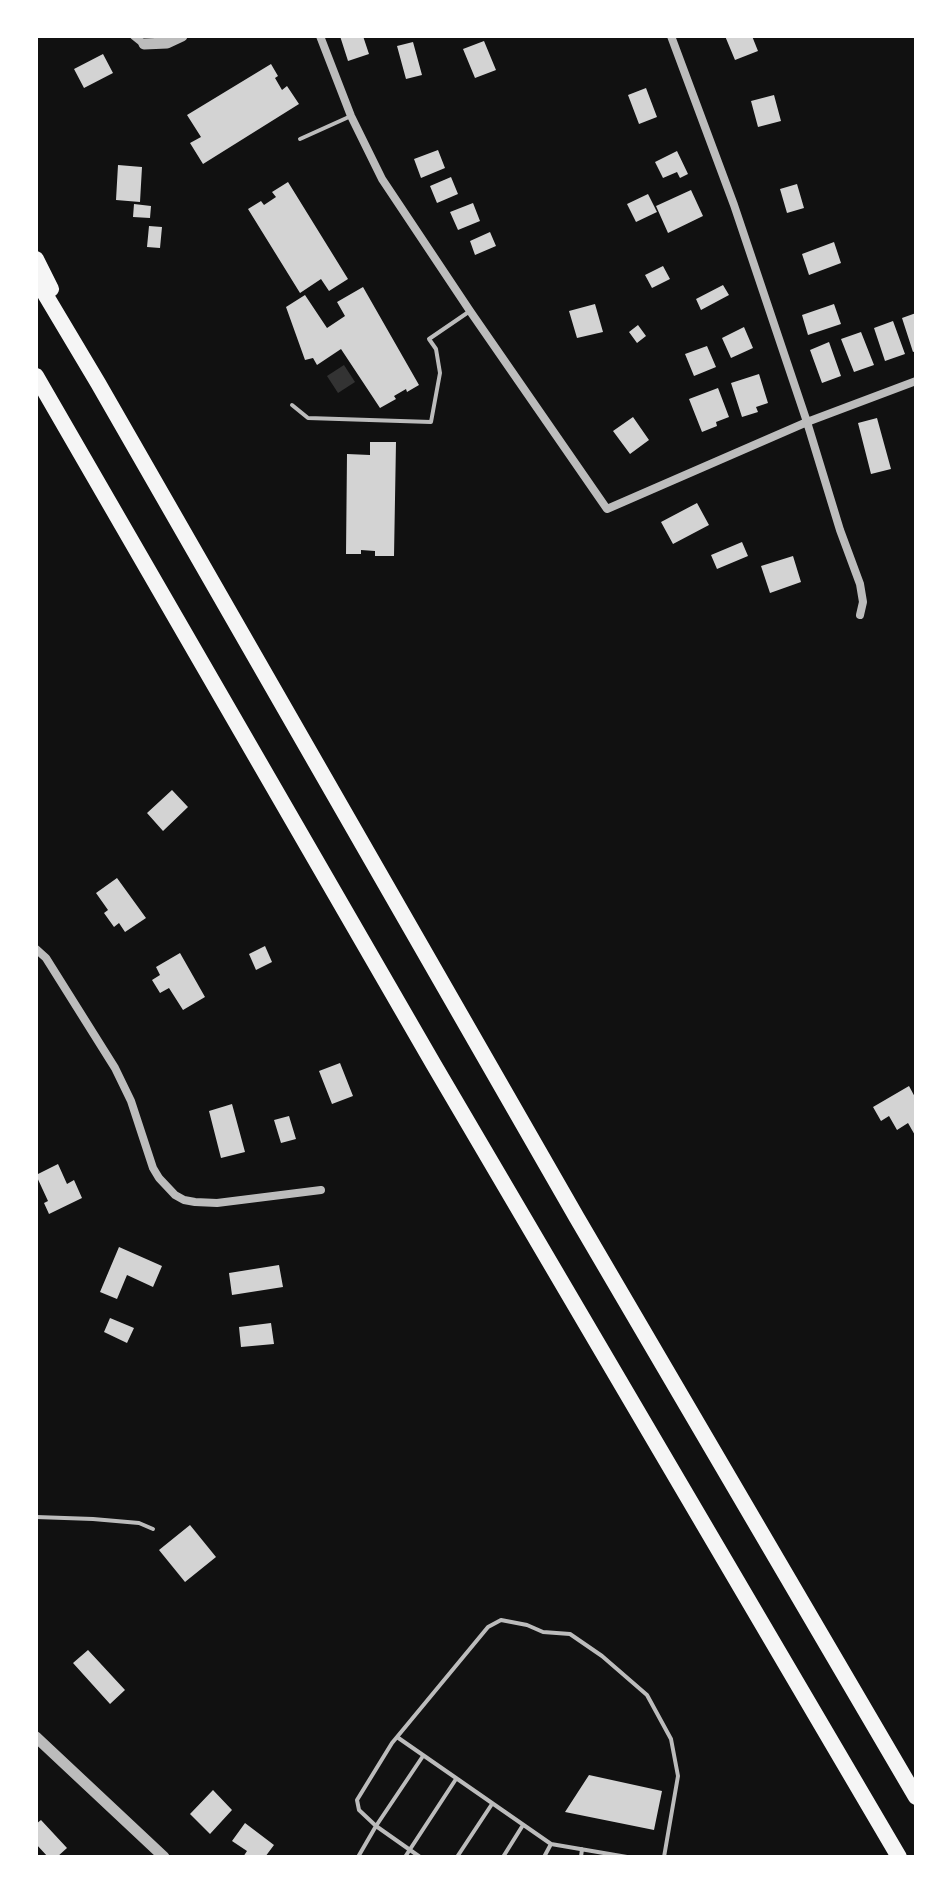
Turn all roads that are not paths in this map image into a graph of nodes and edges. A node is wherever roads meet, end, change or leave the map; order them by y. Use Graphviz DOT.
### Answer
graph roads {
  1 [pos="182,36"];
  2 [pos="320,36"];
  3 [pos="671,36"];
  4 [pos="139,40"];
  5 [pos="351,116"];
  6 [pos="300,139"];
  7 [pos="36,259"];
  8 [pos="36,279"];
  9 [pos="470,311"];
  10 [pos="36,376"];
  11 [pos="916,381"];
  12 [pos="98,383"];
  13 [pos="292,405"];
  14 [pos="807,422"];
  15 [pos="860,615"];
  16 [pos="36,949"];
  17 [pos="321,1190"];
  18 [pos="36,1517"];
  19 [pos="153,1529"];
  20 [pos="36,1737"];
  21 [pos="397,1737"];
  22 [pos="423,1756"];
  23 [pos="456,1779"];
  24 [pos="916,1797"];
  25 [pos="492,1804"];
  26 [pos="523,1825"];
  27 [pos="376,1826"];
  28 [pos="551,1844"];
  29 [pos="582,1849"];
  30 [pos="410,1851"];
  31 [pos="619,1856"];
  32 [pos="164,1857"];
  33 [pos="358,1857"];
  34 [pos="405,1857"];
  35 [pos="420,1857"];
  36 [pos="457,1857"];
  37 [pos="503,1857"];
  38 [pos="544,1857"];
  39 [pos="581,1857"];
  40 [pos="627,1857"];
  41 [pos="664,1857"];
  42 [pos="899,1857"];
  1 -- 4 [label="street"];
  2 -- 5 [label="street"];
  3 -- 14 [label="street"];
  5 -- 6 [label="lane"];
  5 -- 9 [label="street"];
  7 -- 12 [label="highway"];
  8 -- 12 [label="highway"];
  9 -- 13 [label="lane"];
  9 -- 14 [label="street"];
  10 -- 42 [label="highway"];
  11 -- 14 [label="street"];
  12 -- 24 [label="highway"];
  14 -- 15 [label="street"];
  16 -- 17 [label="street"];
  18 -- 19 [label="lane"];
  20 -- 32 [label="street"];
  21 -- 22 [label="lane"];
  21 -- 27 [label="lane"];
  21 -- 41 [label="lane"];
  22 -- 23 [label="lane"];
  22 -- 27 [label="lane"];
  23 -- 25 [label="lane"];
  23 -- 30 [label="lane"];
  25 -- 26 [label="lane"];
  25 -- 36 [label="lane"];
  26 -- 28 [label="lane"];
  26 -- 37 [label="lane"];
  27 -- 30 [label="lane"];
  27 -- 33 [label="lane"];
  28 -- 29 [label="lane"];
  28 -- 38 [label="lane"];
  29 -- 31 [label="lane"];
  29 -- 39 [label="lane"];
  30 -- 34 [label="lane"];
  30 -- 35 [label="lane"];
  31 -- 40 [label="lane"];
}
